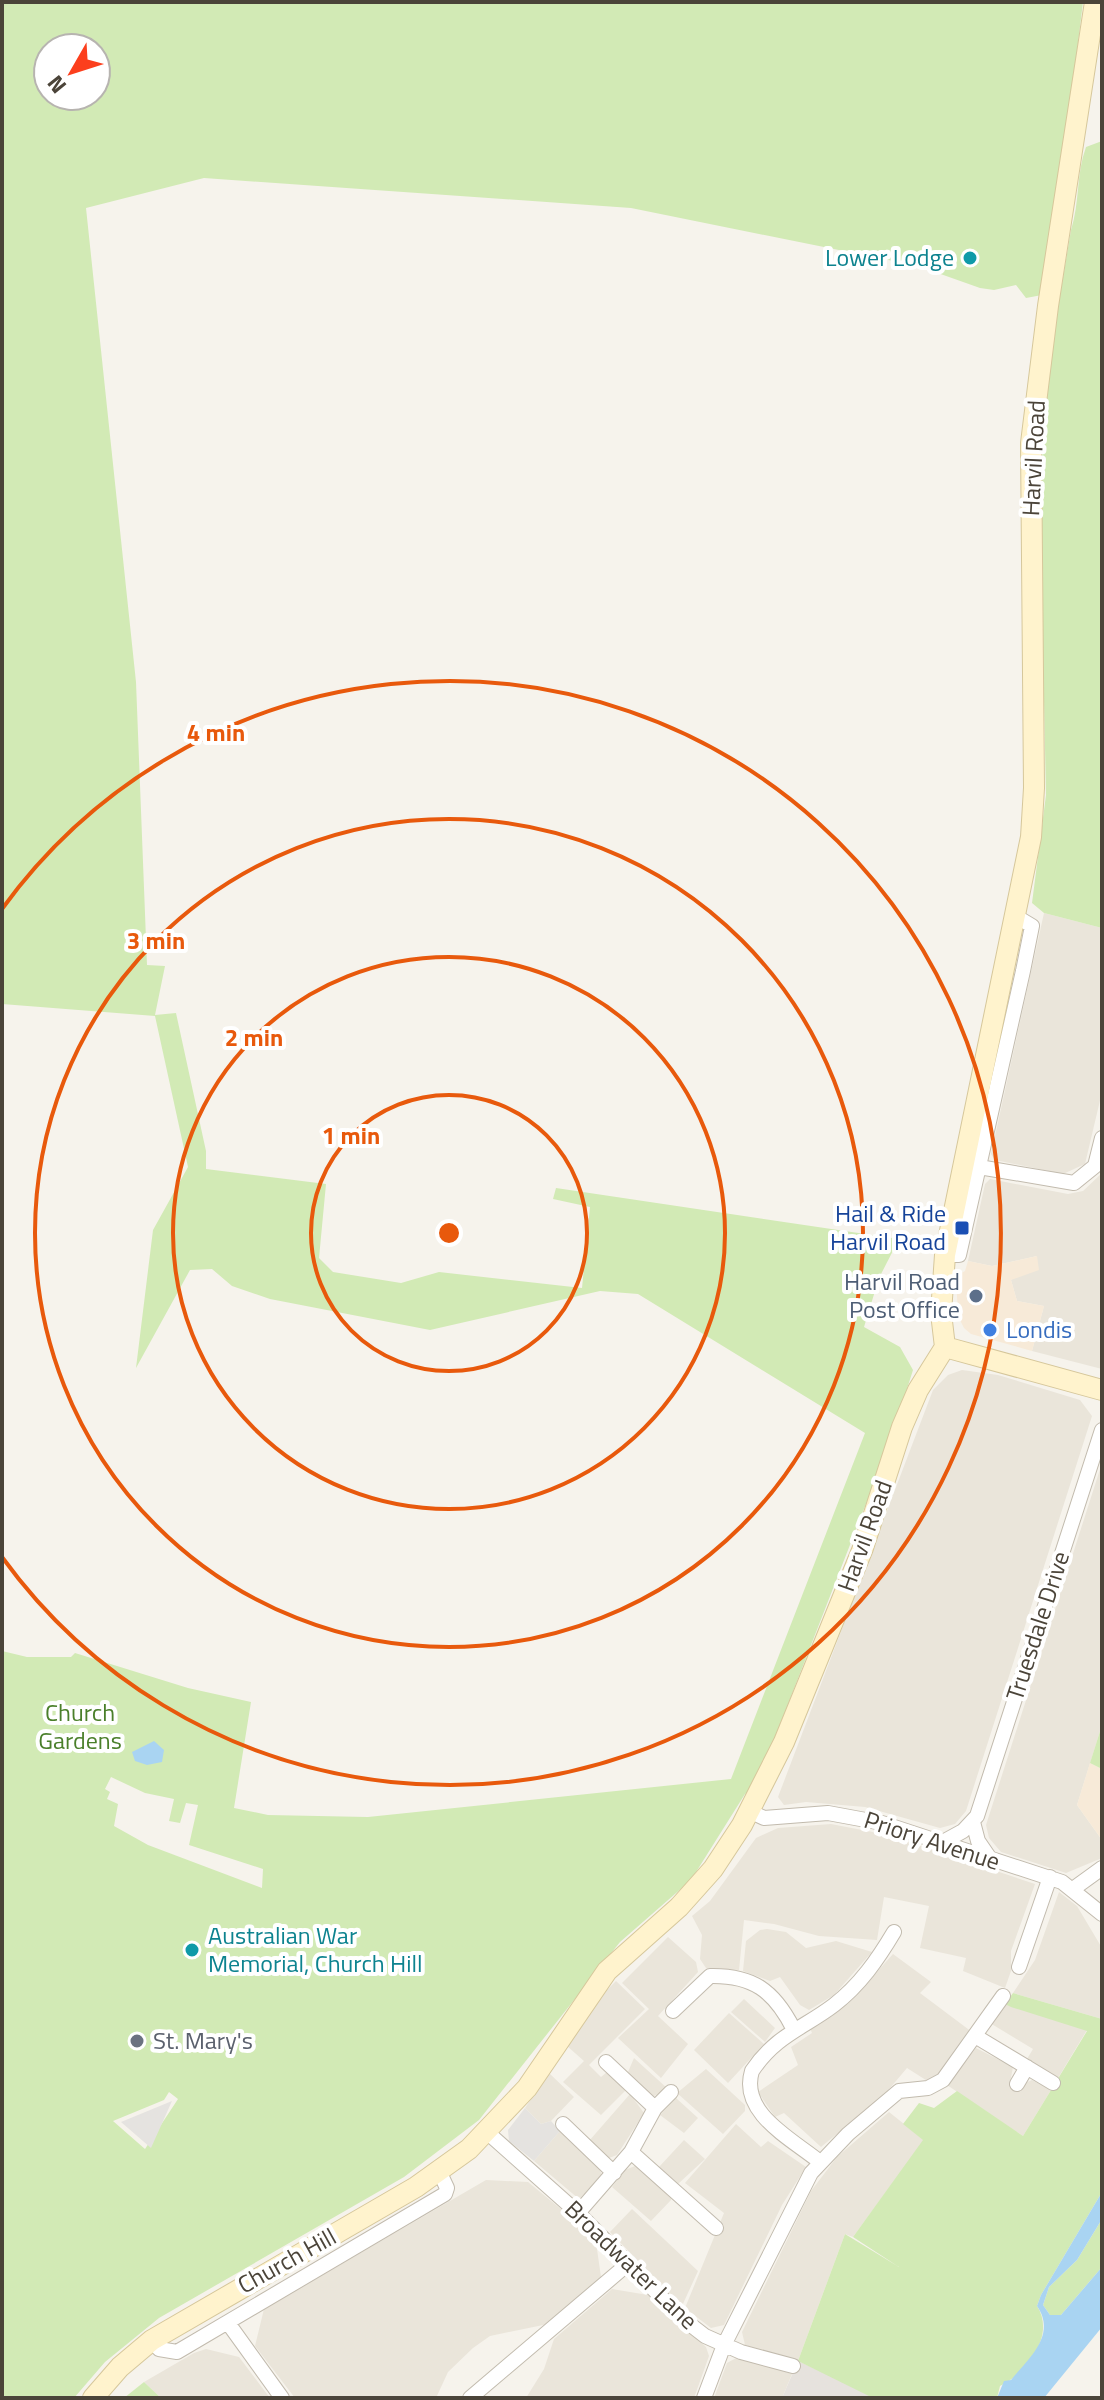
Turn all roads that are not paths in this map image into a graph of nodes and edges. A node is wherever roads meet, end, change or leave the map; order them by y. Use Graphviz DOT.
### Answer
graph roads {
  1 [pos="1095,2"];
  2 [pos="1102,1138"];
  3 [pos="972,1166"];
  4 [pos="945,1347"];
  5 [pos="1102,1390"];
  6 [pos="1102,1430"];
  7 [pos="749,1811"];
  8 [pos="973,1822"];
  9 [pos="941,1843"];
  10 [pos="991,1861"];
  11 [pos="1102,1868"];
  12 [pos="1050,1877"];
  13 [pos="1073,1889"];
  14 [pos="1102,1914"];
  15 [pos="894,1932"];
  16 [pos="1019,1967"];
  17 [pos="1003,1996"];
  18 [pos="673,2011"];
  19 [pos="793,2028"];
  20 [pos="975,2036"];
  21 [pos="606,2062"];
  22 [pos="1027,2067"];
  23 [pos="1053,2083"];
  24 [pos="1017,2084"];
  25 [pos="671,2092"];
  26 [pos="655,2108"];
  27 [pos="563,2124"];
  28 [pos="488,2133"];
  29 [pos="631,2152"];
  30 [pos="820,2162"];
  31 [pos="439,2171"];
  32 [pos="614,2173"];
  33 [pos="578,2213"];
  34 [pos="716,2228"];
  35 [pos="629,2263"];
  36 [pos="228,2323"];
  37 [pos="152,2340"];
  38 [pos="724,2345"];
  39 [pos="793,2366"];
  40 [pos="93,2398"];
  41 [pos="282,2398"];
  42 [pos="470,2398"];
  43 [pos="704,2398"];
  1 -- 3 [label="street, Harvil Road"];
  2 -- 3 [label="street"];
  3 -- 4 [label="street, Harvil Road"];
  4 -- 5 [label="street"];
  4 -- 7 [label="street, Harvil Road"];
  6 -- 8 [label="street, Truesdale Drive"];
  7 -- 9 [label="street, Priory Avenue"];
  7 -- 28 [label="street, Harvil Road"];
  8 -- 9 [label="street"];
  8 -- 10 [label="street"];
  9 -- 10 [label="street, Priory Avenue"];
  10 -- 12 [label="street, Priory Avenue"];
  11 -- 13 [label="street"];
  12 -- 13 [label="street, Priory Avenue"];
  12 -- 16 [label="street"];
  13 -- 14 [label="street, Priory Avenue"];
  15 -- 19 [label="street"];
  17 -- 20 [label="street"];
  18 -- 19 [label="street"];
  19 -- 30 [label="street"];
  20 -- 22 [label="street"];
  20 -- 30 [label="street"];
  21 -- 26 [label="street"];
  22 -- 23 [label="street"];
  22 -- 24 [label="street"];
  25 -- 26 [label="street"];
  26 -- 29 [label="street"];
  27 -- 32 [label="street"];
  28 -- 31 [label="street, Church Hill"];
  28 -- 33 [label="street, Broadwater Lane"];
  29 -- 32 [label="street"];
  29 -- 34 [label="street"];
  30 -- 38 [label="street"];
  31 -- 36 [label="street"];
  31 -- 37 [label="street, Church Hill"];
  32 -- 33 [label="street"];
  33 -- 35 [label="street, Broadwater Lane"];
  35 -- 38 [label="street, Broadwater Lane"];
  35 -- 42 [label="street"];
  36 -- 37 [label="street"];
  36 -- 41 [label="street"];
  37 -- 40 [label="street, Church Hill"];
  38 -- 39 [label="street, Broadwater Lane"];
  38 -- 43 [label="street"];
}
